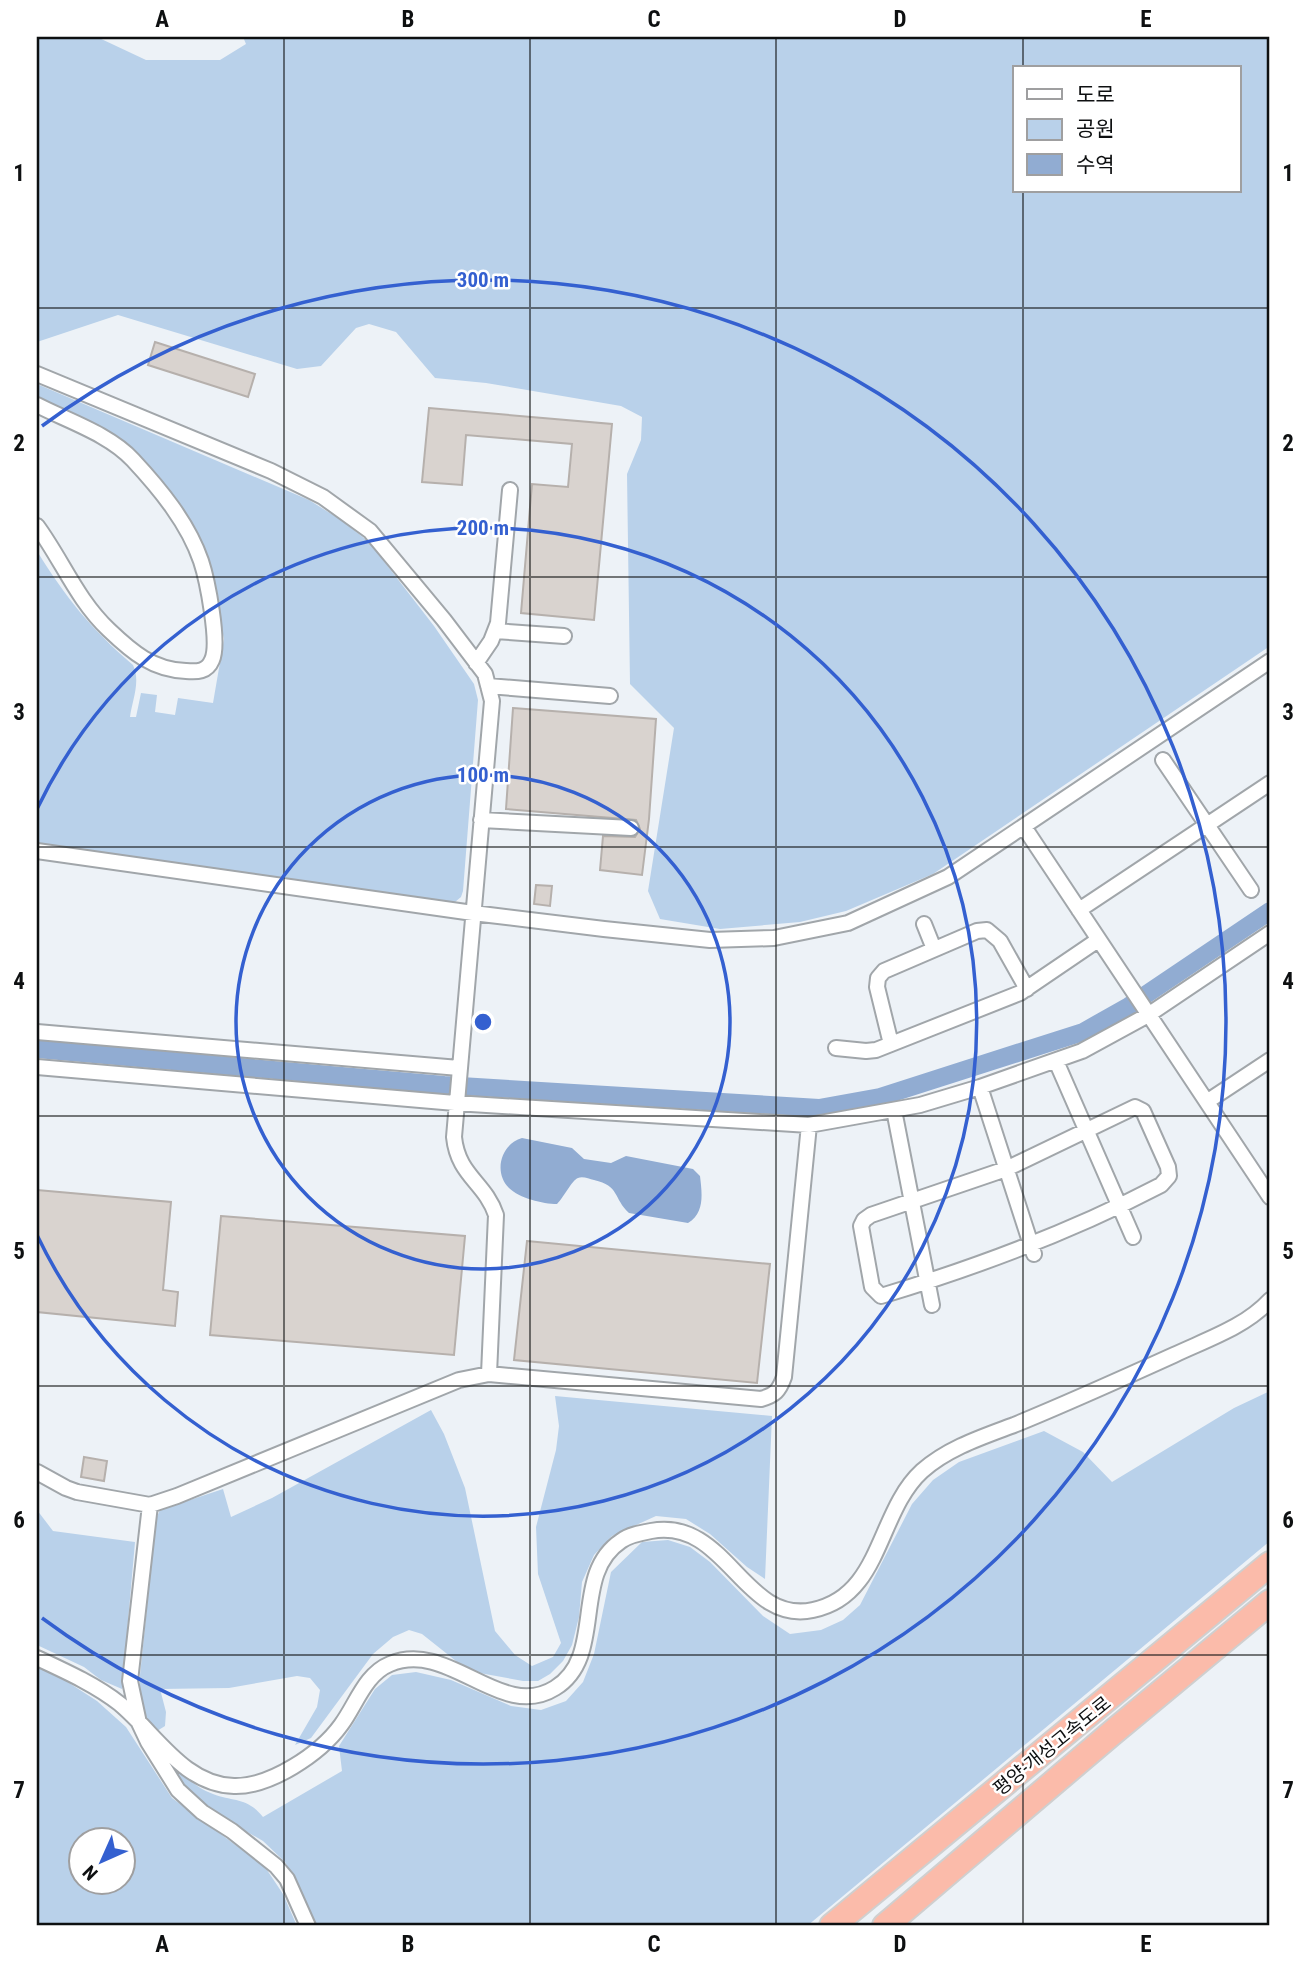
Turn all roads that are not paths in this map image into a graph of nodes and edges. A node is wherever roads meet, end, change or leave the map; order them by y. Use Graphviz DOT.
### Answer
graph roads {
  1 [pos="37,374"];
  2 [pos="37,405"];
  3 [pos="510,490"];
  4 [pos="37,526"];
  5 [pos="495,631"];
  6 [pos="564,636"];
  7 [pos="1270,661"];
  8 [pos="476,663"];
  9 [pos="488,686"];
  10 [pos="610,696"];
  11 [pos="1163,760"];
  12 [pos="1270,783"];
  13 [pos="481,820"];
  14 [pos="1207,824"];
  15 [pos="1024,827"];
  16 [pos="631,828"];
  17 [pos="37,851"];
  18 [pos="1251,890"];
  19 [pos="1079,910"];
  20 [pos="473,913"];
  21 [pos="924,924"];
  22 [pos="1270,933"];
  23 [pos="1098,940"];
  24 [pos="934,949"];
  25 [pos="1027,989"];
  26 [pos="1145,1012"];
  27 [pos="37,1032"];
  28 [pos="891,1044"];
  29 [pos="836,1048"];
  30 [pos="1270,1060"];
  31 [pos="1056,1061"];
  32 [pos="37,1067"];
  33 [pos="457,1086"];
  34 [pos="980,1087"];
  35 [pos="1208,1101"];
  36 [pos="894,1111"];
  37 [pos="809,1125"];
  38 [pos="1087,1130"];
  39 [pos="1006,1168"];
  40 [pos="1270,1197"];
  41 [pos="912,1201"];
  42 [pos="1119,1205"];
  43 [pos="1133,1237"];
  44 [pos="1032,1249"];
  45 [pos="928,1282"];
  46 [pos="1270,1300"];
  47 [pos="932,1305"];
  48 [pos="489,1374"];
  49 [pos="37,1472"];
  50 [pos="150,1504"];
  51 [pos="1270,1564"];
  52 [pos="1270,1602"];
  53 [pos="37,1658"];
  54 [pos="139,1723"];
  55 [pos="308,1926"];
  56 [pos="832,1926"];
  57 [pos="885,1926"];
  1 -- 8 [label="street"];
  2 -- 4 [label="street"];
  3 -- 5 [label="street"];
  5 -- 6 [label="street"];
  5 -- 8 [label="street"];
  7 -- 15 [label="street"];
  8 -- 9 [label="street"];
  9 -- 10 [label="street"];
  9 -- 13 [label="street"];
  11 -- 14 [label="street"];
  12 -- 14 [label="street"];
  13 -- 16 [label="street"];
  13 -- 20 [label="street"];
  14 -- 18 [label="street"];
  14 -- 19 [label="street"];
  15 -- 19 [label="street"];
  15 -- 20 [label="street"];
  17 -- 20 [label="street"];
  19 -- 23 [label="street"];
  20 -- 33 [label="street"];
  21 -- 24 [label="street"];
  22 -- 26 [label="street"];
  23 -- 25 [label="street"];
  23 -- 26 [label="street"];
  24 -- 25 [label="street"];
  24 -- 28 [label="street"];
  25 -- 28 [label="street"];
  26 -- 31 [label="street"];
  26 -- 35 [label="street"];
  27 -- 33 [label="street"];
  28 -- 29 [label="street"];
  30 -- 35 [label="street"];
  31 -- 34 [label="street"];
  31 -- 38 [label="street"];
  32 -- 33 [label="street"];
  33 -- 37 [label="street"];
  33 -- 48 [label="street"];
  34 -- 36 [label="street"];
  34 -- 39 [label="street"];
  35 -- 40 [label="street"];
  36 -- 37 [label="street"];
  36 -- 41 [label="street"];
  37 -- 48 [label="street"];
  38 -- 39 [label="street"];
  38 -- 42 [label="street"];
  38 -- 42 [label="street"];
  39 -- 41 [label="street"];
  39 -- 44 [label="street"];
  41 -- 45 [label="street"];
  41 -- 45 [label="street"];
  42 -- 43 [label="street"];
  42 -- 44 [label="street"];
  44 -- 45 [label="street"];
  45 -- 47 [label="street"];
  46 -- 54 [label="street"];
  48 -- 50 [label="street"];
  49 -- 50 [label="street"];
  50 -- 54 [label="street"];
  51 -- 56 [label="highway, 평양-개성고속도로"];
  52 -- 57 [label="highway, 평양-개성고속도로"];
  53 -- 54 [label="street"];
  54 -- 55 [label="street"];
}
